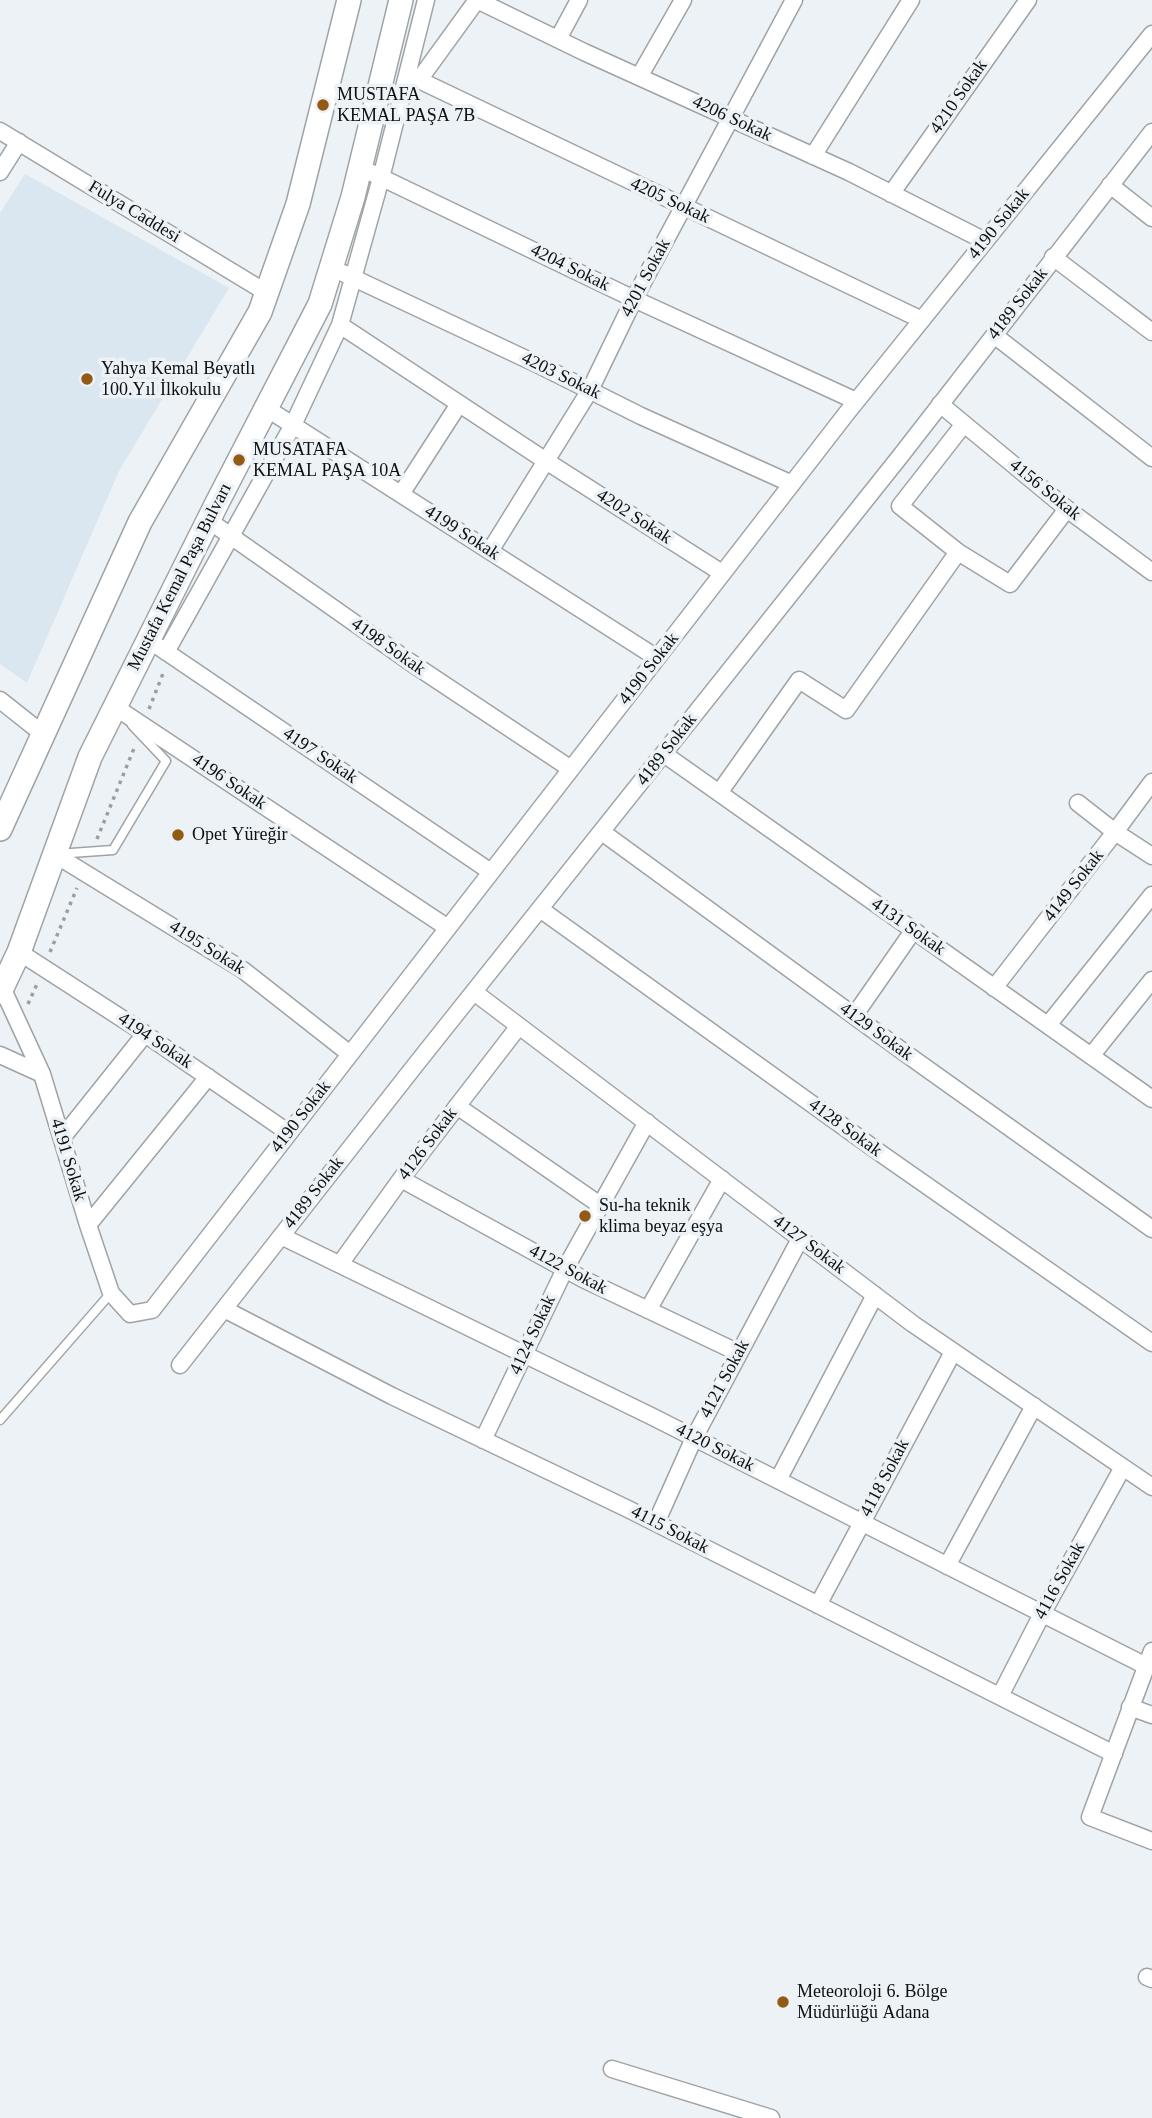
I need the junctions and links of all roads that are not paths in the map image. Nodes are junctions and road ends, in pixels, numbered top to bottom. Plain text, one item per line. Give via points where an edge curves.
1 (349, 0) edge
2 (401, 0) edge
3 (426, 0) edge
4 (477, 0) edge
5 (579, 0) edge
6 (683, 0) edge
7 (794, 0) edge
8 (911, 0) edge
9 (1028, 0) edge
10 (1152, 34) edge
11 (558, 39) junction
12 (383, 73) junction
13 (639, 77) junction
14 (413, 79) junction
15 (731, 119) junction
16 (0, 131) edge
17 (1152, 132) edge
18 (19, 142) junction
19 (813, 156) junction
20 (360, 167) junction
21 (0, 172) edge
22 (381, 178) junction
23 (1110, 185) junction
24 (891, 194) junction
25 (684, 208) junction
26 (1152, 218) edge
27 (985, 241) junction
28 (1053, 257) junction
29 (341, 272) junction
30 (267, 293) junction
31 (634, 299) junction
32 (922, 320) junction
33 (340, 325) junction
34 (1152, 332) edge
35 (994, 335) junction
36 (590, 390) junction
37 (856, 401) junction
38 (459, 404) junction
39 (940, 404) junction
40 (266, 408) junction
41 (964, 424) junction
42 (293, 425) junction
43 (1152, 458) edge
44 (546, 461) junction
45 (792, 484) junction
46 (401, 494) junction
47 (1067, 509) junction
48 (208, 520) junction
49 (232, 536) junction
50 (490, 551) junction
51 (958, 552) junction
52 (1152, 572) edge
53 (722, 573) junction
54 (158, 646) junction
55 (657, 658) junction
56 (0, 700) edge
57 (115, 707) junction
58 (43, 734) junction
59 (664, 754) junction
60 (571, 769) junction
61 (1152, 782) edge
62 (719, 793) junction
63 (1078, 803) dead end
64 (0, 829) edge
65 (602, 832) junction
66 (1115, 832) junction
67 (54, 854) junction
68 (1152, 856) edge
69 (491, 872) junction
70 (1152, 895) edge
71 (540, 909) junction
72 (448, 928) junction
73 (914, 931) junction
74 (19, 951) junction
75 (1152, 980) edge
76 (1, 987) edge
77 (994, 988) junction
78 (474, 992) junction
79 (854, 1016) junction
80 (1048, 1025) junction
81 (519, 1026) junction
82 (145, 1034) junction
83 (350, 1054) junction
84 (0, 1055) edge
85 (1091, 1056) junction
86 (43, 1074) junction
87 (208, 1077) junction
88 (1152, 1098) edge
89 (457, 1106) junction
90 (647, 1122) junction
91 (289, 1133) junction
92 (62, 1138) junction
93 (401, 1179) junction
94 (722, 1179) junction
95 (600, 1205) junction
96 (88, 1225) junction
97 (1152, 1229) edge
98 (281, 1236) junction
99 (800, 1239) junction
100 (340, 1264) junction
101 (565, 1269) junction
102 (111, 1293) junction
103 (875, 1295) junction
104 (224, 1309) junction
105 (648, 1310) junction
106 (1152, 1343) edge
107 (953, 1352) junction
108 (739, 1353) junction
109 (524, 1354) junction
110 (180, 1365) dead end
111 (1034, 1406) junction
112 (0, 1420) edge
113 (694, 1438) junction
114 (483, 1440) junction
115 (1122, 1467) junction
116 (778, 1480) junction
117 (1152, 1487) edge
118 (862, 1522) junction
119 (656, 1523) junction
120 (947, 1566) junction
121 (818, 1605) junction
122 (1042, 1614) junction
123 (1149, 1659) edge
124 (1000, 1696) junction
125 (1130, 1707) junction
126 (1152, 1715) edge
127 (1114, 1754) junction
128 (1152, 1841) edge
129 (612, 2069) dead end
130 (771, 2118) edge

1 - 30 main road via 298,204
2 - 12 main road, Mustafa Kemal Paşa Bulvarı
3 - 14 street
4 - 11 street, 4206 Sokak
4 - 14 street
5 - 11 street
6 - 13 street
7 - 15 street, 4201 Sokak
8 - 19 street
9 - 24 street, 4210 Sokak
10 - 27 street, 4190 Sokak
11 - 13 street, 4206 Sokak
12 - 14 street, 4205 Sokak
12 - 20 main road, Mustafa Kemal Paşa Bulvarı
13 - 15 street, 4206 Sokak
14 - 22 street
14 - 25 street, 4205 Sokak
15 - 19 street, 4206 Sokak
15 - 25 street, 4201 Sokak
16 - 18 street, Fulya Caddesi
17 - 23 street, 4189 Sokak
18 - 21 street
18 - 30 street, Fulya Caddesi
19 - 24 street, 4206 Sokak
20 - 22 street, 4204 Sokak
20 - 29 main road, Mustafa Kemal Paşa Bulvarı
22 - 29 street
22 - 31 street, 4204 Sokak
23 - 26 street
23 - 28 street, 4189 Sokak
24 - 27 street, 4206 Sokak
25 - 31 street, 4201 Sokak
25 - 32 street, 4205 Sokak
27 - 32 street, 4190 Sokak
28 - 34 street
28 - 35 street, 4189 Sokak
29 - 33 street
29 - 36 street, 4203 Sokak
29 - 40 main road, Mustafa Kemal Paşa Bulvarı
30 - 58 main road via 140,522
31 - 36 street, 4201 Sokak
31 - 37 street, 4204 Sokak
32 - 37 street, 4190 Sokak
33 - 38 street, 4202 Sokak
33 - 42 street
35 - 39 street, 4189 Sokak
35 - 43 street
36 - 44 street, 4201 Sokak
36 - 45 street, 4203 Sokak
37 - 45 street, 4190 Sokak
38 - 44 street, 4202 Sokak
38 - 46 street
39 - 41 street, 4156 Sokak
39 - 59 street, 4189 Sokak
40 - 42 street, 4199 Sokak
40 - 48 main road, Mustafa Kemal Paşa Bulvarı
41 - 47 street, 4156 Sokak
41 - 51 street via 900,506
42 - 46 street, 4199 Sokak
42 - 49 street
44 - 50 street, 4201 Sokak
44 - 53 street, 4202 Sokak
45 - 53 street, 4190 Sokak
46 - 50 street, 4199 Sokak
47 - 51 street via 1010,584
47 - 52 street, 4156 Sokak
48 - 49 street, 4198 Sokak
48 - 54 main road, Mustafa Kemal Paşa Bulvarı
49 - 54 street
49 - 60 street, 4198 Sokak
50 - 55 street, 4199 Sokak
51 - 62 street via 846,710 799,680
53 - 55 street, 4190 Sokak
54 - 57 main road, Mustafa Kemal Paşa Bulvarı
54 - 69 street, 4197 Sokak
55 - 60 street, 4190 Sokak
56 - 58 street
57 - 67 main road, Mustafa Kemal Paşa Bulvarı via 90,757
57 - 67 lane via 166,761 113,849
57 - 72 street, 4196 Sokak
58 - 64 main road
59 - 62 street, 4131 Sokak
59 - 65 street, 4189 Sokak
60 - 69 street, 4190 Sokak
61 - 66 street, 4149 Sokak
62 - 73 street, 4131 Sokak
63 - 66 street
65 - 71 street, 4189 Sokak
65 - 79 street, 4129 Sokak
66 - 68 street
66 - 77 street, 4149 Sokak
67 - 74 main road, Mustafa Kemal Paşa Bulvarı
67 - 83 street, 4195 Sokak via 243,970
69 - 72 street, 4190 Sokak
70 - 80 street
71 - 78 street, 4189 Sokak
71 - 106 street, 4128 Sokak
72 - 83 street, 4190 Sokak
73 - 77 street, 4131 Sokak
73 - 79 street
74 - 76 main road, Mustafa Kemal Paşa Bulvarı
74 - 82 street, 4194 Sokak
75 - 85 street
76 - 86 street, 4191 Sokak
77 - 80 street, 4131 Sokak
78 - 81 street, 4127 Sokak
78 - 98 street, 4189 Sokak
79 - 97 street, 4129 Sokak
80 - 85 street, 4131 Sokak
81 - 89 street, 4126 Sokak
81 - 90 street, 4127 Sokak
82 - 87 street, 4194 Sokak
82 - 92 street
83 - 91 street, 4190 Sokak
84 - 86 street
85 - 88 street, 4131 Sokak
86 - 92 street, 4191 Sokak
87 - 91 street, 4194 Sokak
87 - 96 street
89 - 93 street, 4126 Sokak
89 - 95 street
90 - 94 street, 4127 Sokak
90 - 95 street, 4124 Sokak
91 - 102 street, 4190 Sokak via 152,1310 130,1314
92 - 96 street, 4191 Sokak
93 - 100 street, 4126 Sokak
93 - 101 street, 4122 Sokak
94 - 99 street, 4127 Sokak
94 - 105 street
95 - 101 street, 4124 Sokak
96 - 102 street, 4191 Sokak
98 - 100 street, 4120 Sokak
98 - 104 street, 4189 Sokak
99 - 103 street, 4127 Sokak
99 - 108 street, 4121 Sokak
100 - 109 street, 4120 Sokak
101 - 105 street, 4122 Sokak
101 - 109 street, 4124 Sokak
102 - 112 lane
103 - 107 street, 4127 Sokak
103 - 116 street
104 - 110 street, 4189 Sokak
104 - 114 street, 4115 Sokak
105 - 108 street, 4122 Sokak
107 - 111 street, 4127 Sokak
107 - 118 street, 4118 Sokak
108 - 113 street, 4121 Sokak
109 - 113 street, 4120 Sokak
109 - 114 street, 4124 Sokak
111 - 115 street, 4127 Sokak
111 - 120 street
113 - 116 street, 4120 Sokak
113 - 119 street, 4121 Sokak
114 - 119 street, 4115 Sokak
115 - 117 street, 4127 Sokak
115 - 122 street, 4116 Sokak
116 - 118 street, 4120 Sokak
118 - 120 street, 4120 Sokak
118 - 121 street, 4118 Sokak
119 - 121 street, 4115 Sokak
120 - 122 street, 4120 Sokak
121 - 124 street, 4115 Sokak
122 - 123 street, 4120 Sokak
122 - 124 street, 4116 Sokak
123 - 125 street
124 - 127 street, 4115 Sokak
125 - 126 street
125 - 127 street
127 - 128 street via 1090,1817
129 - 130 street

